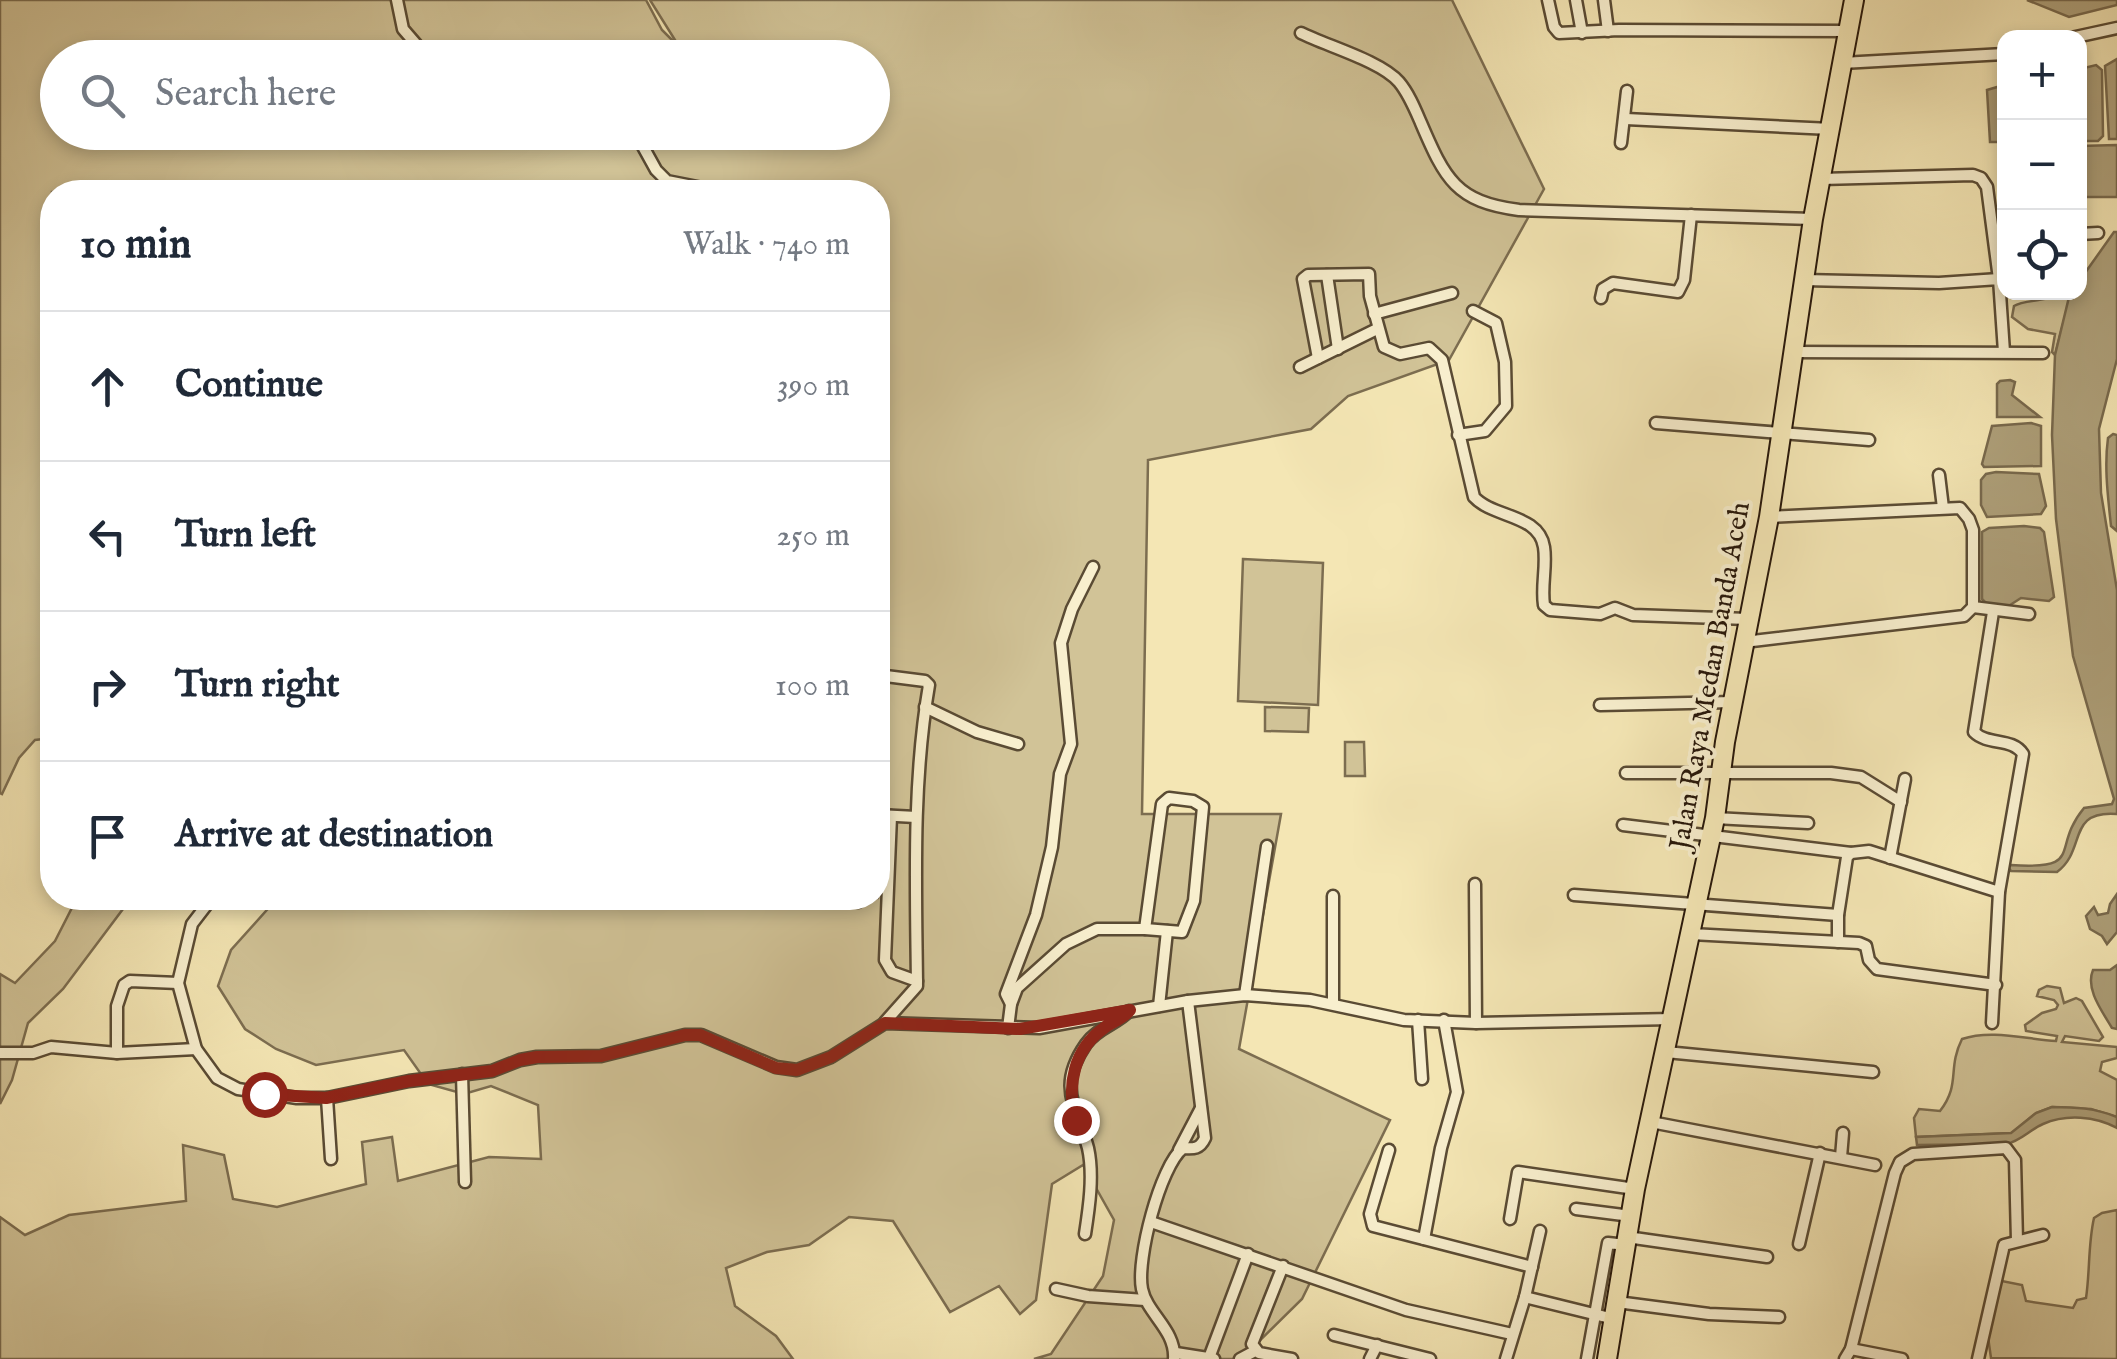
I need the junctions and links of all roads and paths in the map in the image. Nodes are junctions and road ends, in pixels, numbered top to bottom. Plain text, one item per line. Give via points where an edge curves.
1 (397, 0) edge
2 (1548, 0) edge
3 (1576, 0) edge
4 (1604, 0) edge
5 (1854, 0) edge
6 (2117, 28) edge
7 (1608, 31) junction
8 (1848, 32) junction
9 (1301, 33) dead end
10 (1582, 33) junction
11 (2087, 35) edge
12 (412, 40) edge
13 (1997, 54) edge
14 (1842, 63) junction
15 (1627, 91) dead end
16 (1626, 119) junction
17 (1830, 128) junction
18 (1621, 143) dead end
19 (645, 150) edge
20 (1821, 179) junction
21 (667, 180) edge
22 (1691, 215) junction
23 (1813, 219) junction
24 (1997, 232) edge
25 (2087, 234) edge
26 (2098, 234) dead end
27 (1326, 275) junction
28 (1997, 279) edge
29 (1804, 280) junction
30 (1452, 293) dead end
31 (1600, 298) dead end
32 (2003, 300) edge
33 (1474, 310) dead end
34 (1374, 314) junction
35 (1377, 329) junction
36 (1338, 348) junction
37 (1792, 352) junction
38 (2004, 352) junction
39 (2043, 353) dead end
40 (1318, 358) junction
41 (1300, 366) dead end
42 (1656, 423) dead end
43 (1782, 432) junction
44 (1458, 436) junction
45 (1869, 440) dead end
46 (1939, 475) dead end
47 (1943, 508) junction
48 (1769, 517) junction
49 (1093, 567) dead end
50 (1973, 608) junction
51 (1993, 612) junction
52 (2029, 614) dead end
53 (1748, 618) junction
54 (1744, 642) junction
55 (890, 677) edge
56 (1733, 702) junction
57 (1600, 705) dead end
58 (925, 708) junction
59 (1018, 744) dead end
60 (1723, 772) junction
61 (1626, 773) dead end
62 (1905, 778) dead end
63 (1901, 802) junction
64 (892, 816) joint
65 (916, 817) junction
66 (1623, 824) dead end
67 (1808, 824) dead end
68 (1713, 827) junction
69 (1267, 846) dead end
70 (1851, 852) junction
71 (1890, 858) junction
72 (890, 864) edge
73 (1475, 884) dead end
74 (2000, 892) junction
75 (1574, 895) dead end
76 (1333, 896) dead end
77 (1697, 903) junction
78 (203, 910) edge
79 (888, 910) edge
80 (1838, 915) junction
81 (1145, 929) junction
82 (1167, 931) junction
83 (1691, 934) junction
84 (1838, 942) junction
85 (916, 980) junction
86 (178, 983) junction
87 (1996, 984) junction
88 (1246, 996) junction
89 (1188, 1001) junction
90 (1010, 1004) junction
91 (1333, 1004) junction
92 (1159, 1006) junction
93 (1130, 1010) junction
94 (1673, 1019) junction
95 (1418, 1020) junction
96 (1444, 1020) junction
97 (885, 1023) junction
98 (1476, 1023) junction
99 (1992, 1024) dead end
100 (1008, 1028) junction
101 (196, 1049) junction
102 (0, 1052) edge
103 (1666, 1052) junction
104 (117, 1053) junction
105 (1873, 1072) dead end
106 (462, 1074) junction
107 (1422, 1079) dead end
108 (326, 1098) junction
109 (1202, 1106) junction
110 (1650, 1122) junction
111 (1843, 1133) dead end
112 (1389, 1150) dead end
113 (1178, 1151) junction
114 (1820, 1154) junction
115 (1842, 1158) junction
116 (331, 1159) dead end
117 (1875, 1165) dead end
118 (465, 1182) dead end
119 (1635, 1188) junction
120 (1576, 1208) dead end
121 (1630, 1216) junction
122 (1510, 1218) dead end
123 (1151, 1222) junction
124 (1540, 1231) dead end
125 (1085, 1234) dead end
126 (2043, 1235) dead end
127 (1424, 1240) junction
128 (1627, 1241) junction
129 (2017, 1241) junction
130 (1799, 1244) dead end
131 (1248, 1254) junction
132 (1767, 1257) dead end
133 (1283, 1266) junction
134 (1532, 1267) junction
135 (1056, 1289) dead end
136 (1525, 1297) junction
137 (1145, 1300) junction
138 (1609, 1312) junction
139 (1780, 1317) dead end
140 (1512, 1334) junction
141 (1334, 1336) dead end
142 (1378, 1345) junction
143 (1256, 1351) junction
144 (1848, 1354) edge
145 (1175, 1356) edge
146 (1425, 1358) edge
147 (1212, 1359) edge
148 (1240, 1359) edge
149 (1292, 1359) edge
150 (1370, 1359) edge
151 (1506, 1359) edge
152 (1587, 1359) edge
153 (1607, 1359) edge
154 (1902, 1359) edge
155 (1978, 1359) edge

1 - 12 street
2 - 10 street via 1560,33
3 - 10 street
4 - 7 street
5 - 8 highway, Jalan Raya Medan Banda Aceh
6 - 11 street
7 - 8 street
7 - 10 street
8 - 14 highway, Jalan Raya Medan Banda Aceh
9 - 22 street via 1392,75 1450,178 1474,200 1519,210
13 - 14 street
14 - 17 highway, Jalan Raya Medan Banda Aceh
15 - 16 street
16 - 17 street
16 - 18 street
17 - 20 highway, Jalan Raya Medan Banda Aceh
19 - 21 street
20 - 23 highway, Jalan Raya Medan Banda Aceh
20 - 24 street via 1973,175 1987,187
22 - 23 street
22 - 31 street via 1678,292 1613,283
23 - 29 highway, Jalan Raya Medan Banda Aceh
25 - 26 street
27 - 34 street via 1369,274
27 - 36 street
27 - 40 street via 1308,276 1302,288
28 - 29 street
29 - 37 highway, Jalan Raya Medan Banda Aceh
30 - 34 street
32 - 38 street
33 - 44 street via 1496,323 1506,406 1484,431
34 - 35 street
35 - 36 street
35 - 44 street via 1389,352 1437,352
36 - 40 street
37 - 38 street
37 - 43 highway, Jalan Raya Medan Banda Aceh
38 - 39 street
40 - 41 street
42 - 43 street
43 - 45 street
43 - 48 highway, Jalan Raya Medan Banda Aceh
44 - 53 street via 1474,497 1541,535 1542,594 1550,610
46 - 47 street
47 - 48 street
47 - 50 street via 1960,508 1973,530
48 - 53 highway, Jalan Raya Medan Banda Aceh
49 - 90 street via 1061,643 1072,744 1060,774 1042,892 1006,994
50 - 51 street
50 - 54 street via 1964,616
51 - 52 street
51 - 74 street via 1974,732 2023,754
53 - 54 highway, Jalan Raya Medan Banda Aceh
54 - 56 highway, Jalan Raya Medan Banda Aceh
55 - 58 street via 928,683
56 - 57 street
56 - 60 highway, Jalan Raya Medan Banda Aceh
58 - 59 street
58 - 65 street
60 - 61 street
60 - 63 street via 1847,775
60 - 68 highway, Jalan Raya Medan Banda Aceh
62 - 63 street
63 - 71 street
64 - 65 street
64 - 72 street
65 - 85 street
66 - 68 street
67 - 68 street
68 - 70 street
68 - 77 highway, Jalan Raya Medan Banda Aceh
69 - 88 street
70 - 71 street
70 - 80 street
71 - 74 street
73 - 98 street
74 - 87 street
75 - 77 street
76 - 91 street
77 - 80 street
77 - 83 highway, Jalan Raya Medan Banda Aceh
78 - 86 street via 192,924
79 - 85 street via 886,960 892,972
80 - 84 street
81 - 82 street
81 - 82 street via 1162,804 1168,798 1194,801 1202,808 1194,901 1182,932
81 - 90 street via 1083,935 1038,967
82 - 92 street
83 - 84 street
83 - 94 highway, Jalan Raya Medan Banda Aceh
84 - 87 street via 1866,946 1877,969
85 - 97 street
86 - 101 street
86 - 104 street via 124,985
87 - 99 street
88 - 89 street
88 - 91 street
89 - 92 street
89 - 109 street
90 - 100 street
91 - 95 street
92 - 93 street
93 - 100 street
93 - 125 street via 1088,1040 1070,1086 1088,1148
94 - 98 street
94 - 103 highway, Jalan Raya Medan Banda Aceh
95 - 96 street
95 - 107 street
96 - 98 street
96 - 127 street via 1457,1092
97 - 100 street
97 - 106 street via 797,1070 685,1035 601,1056 537,1057
101 - 104 street
101 - 108 street via 217,1078 238,1090
102 - 104 street
103 - 105 street
103 - 110 highway, Jalan Raya Medan Banda Aceh
106 - 108 street
106 - 118 street
108 - 116 street
109 - 113 street
109 - 113 street via 1202,1145
110 - 114 street
110 - 119 highway, Jalan Raya Medan Banda Aceh
111 - 115 street
112 - 127 street via 1371,1222
113 - 123 street
114 - 115 street
114 - 130 street
115 - 117 street
119 - 121 highway, Jalan Raya Medan Banda Aceh
119 - 122 street via 1518,1172
120 - 121 street
121 - 128 highway, Jalan Raya Medan Banda Aceh
123 - 131 street
123 - 137 street via 1140,1266
124 - 134 street
126 - 129 street
127 - 134 street
128 - 132 street
128 - 138 highway, Jalan Raya Medan Banda Aceh
129 - 144 street via 2015,1160 2006,1148 1904,1158
129 - 155 street via 2003,1248
131 - 133 street
131 - 147 street
133 - 140 street via 1406,1310
133 - 143 street via 1252,1344
134 - 136 street
135 - 137 street
136 - 138 street
136 - 140 street
137 - 145 street
138 - 139 street
138 - 152 street
138 - 153 highway, Jalan Raya Medan Banda Aceh
140 - 151 street
141 - 142 street
142 - 146 street
142 - 150 street
143 - 148 street
143 - 149 street
144 - 154 street
145 - 147 street

